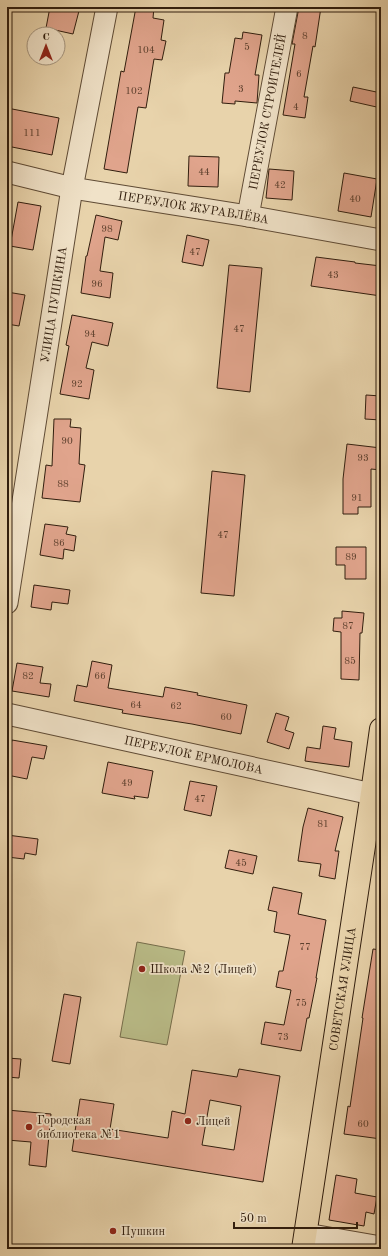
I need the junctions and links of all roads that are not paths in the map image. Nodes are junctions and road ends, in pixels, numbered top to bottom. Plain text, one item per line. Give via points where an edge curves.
1 (107, 7) edge
2 (287, 7) edge
3 (7, 172) edge
4 (72, 188) junction
5 (248, 216) junction
6 (381, 240) edge
7 (7, 603) edge
8 (7, 714) edge
9 (381, 729) edge
10 (377, 794) edge
11 (305, 1241) edge
12 (381, 1247) edge

1 - 4 street, УЛИЦА ПУШКИНА
2 - 5 street, ПЕРЕУЛОК СТРОИТЕЛЕЙ
3 - 4 street, ПЕРЕУЛОК ЖУРАВЛЁВА
4 - 5 street, ПЕРЕУЛОК ЖУРАВЛЁВА
4 - 7 street, УЛИЦА ПУШКИНА
5 - 6 street, ПЕРЕУЛОК ЖУРАВЛЁВА
8 - 10 street, ПЕРЕУЛОК ЕРМОЛОВА
9 - 10 main road, СОВЕТСКАЯ УЛИЦА
10 - 11 main road, СОВЕТСКАЯ УЛИЦА
11 - 12 street

